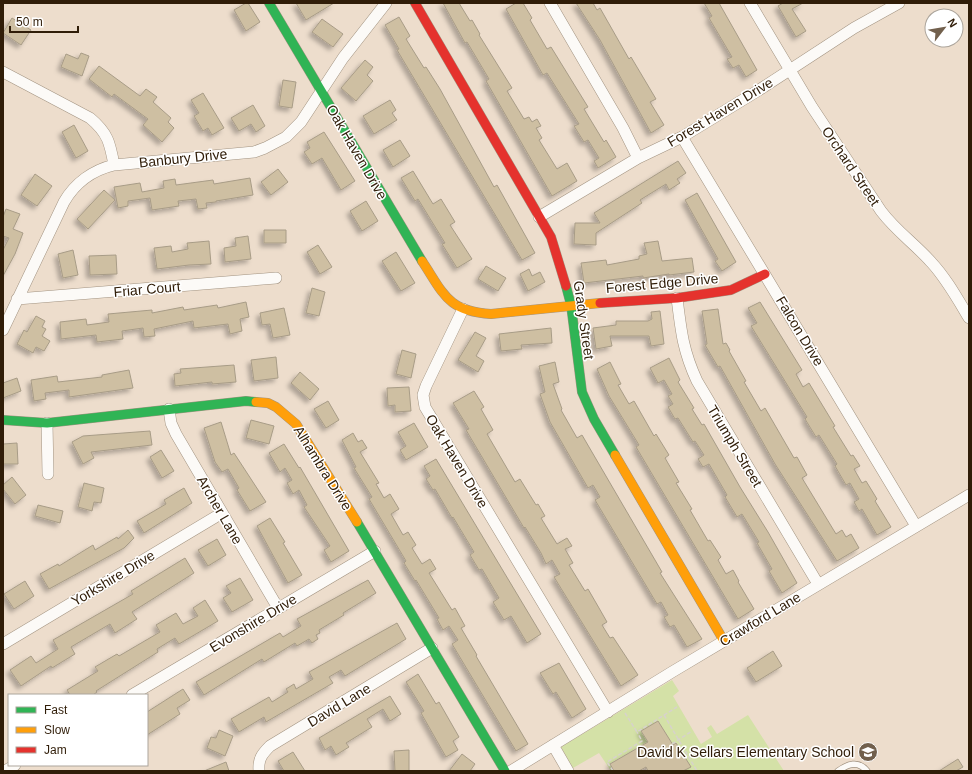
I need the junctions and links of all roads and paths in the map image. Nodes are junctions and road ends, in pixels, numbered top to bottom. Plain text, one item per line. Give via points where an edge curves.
1 (269, 3) edge
2 (386, 3) edge
3 (414, 3) edge
4 (550, 3) edge
5 (750, 3) edge
6 (899, 3) edge
7 (789, 69) junction
8 (3, 72) edge
9 (321, 90) junction
10 (682, 137) junction
11 (638, 158) junction
12 (114, 165) junction
13 (540, 216) junction
14 (766, 274) junction
15 (276, 278) dead end
16 (677, 298) junction
17 (17, 299) junction
18 (571, 305) junction
19 (463, 309) junction
20 (969, 318) edge
21 (3, 330) edge
22 (169, 409) junction
23 (3, 420) edge
24 (47, 423) junction
25 (48, 474) dead end
26 (969, 495) edge
27 (222, 512) junction
28 (916, 526) junction
29 (375, 552) junction
30 (818, 584) junction
31 (278, 608) junction
32 (724, 641) junction
33 (3, 644) edge
34 (432, 648) junction
35 (134, 694) edge
36 (677, 707) dead end
37 (608, 712) junction
38 (625, 713) dead end
39 (664, 715) junction
40 (692, 731) dead end
41 (637, 732) junction
42 (679, 740) junction
43 (672, 744) dead end
44 (553, 745) junction
45 (259, 771) edge
46 (505, 771) edge
47 (511, 771) edge
48 (568, 771) edge
49 (613, 771) edge
50 (697, 771) edge
51 (838, 771) edge
52 (867, 771) edge

1 - 9 street, Oak Haven Drive
2 - 9 street, Banbury Drive
3 - 13 street, Grady Street
4 - 11 street
5 - 7 street, Orchard Street
6 - 7 street, Forest Haven Drive
7 - 10 street, Forest Haven Drive
7 - 20 street, Orchard Street via 881,211 892,225 932,262
8 - 12 street via 90,118 101,127 108,137
9 - 12 street, Banbury Drive via 286,137 254,152
9 - 19 street, Oak Haven Drive via 437,286 456,306
10 - 11 street, Forest Haven Drive
10 - 14 street, Falcon Drive
11 - 13 street, Forest Haven Drive
12 - 17 street, Banbury Drive via 81,181 69,194
13 - 18 street, Grady Street via 560,261
14 - 16 street, Forest Edge Drive via 732,290
14 - 28 street, Falcon Drive
15 - 17 street, Friar Court
16 - 18 street, Forest Edge Drive
16 - 30 street, Triumph Street via 685,351 697,381
17 - 21 street, Banbury Drive
18 - 19 street, Forest Edge Drive via 491,314
18 - 32 street, Grady Street via 582,392 594,420
19 - 37 street, Oak Haven Drive via 426,386 423,395 425,407
22 - 24 street, Alhambra Drive
22 - 27 street, Archer Lane via 176,434
22 - 29 street, Alhambra Drive via 246,402 267,403 279,408 302,431
23 - 24 street, Alhambra Drive
24 - 25 street
26 - 28 street, Crawford Lane
27 - 31 street, Archer Lane
27 - 33 street, Yorkshire Drive
28 - 30 street, Crawford Lane
29 - 31 street, Evonshire Drive
29 - 34 street, Alhambra Drive
30 - 32 street, Crawford Lane
31 - 35 street, Evonshire Drive
32 - 37 street, Crawford Lane
34 - 45 street, David Lane via 270,746 259,761
34 - 46 street, Alhambra Drive
36 - 39 path
37 - 44 street, Crawford Lane
38 - 41 path
39 - 41 path
39 - 42 path
40 - 42 path
41 - 49 path via 642,741 607,762
42 - 43 path
42 - 50 path
44 - 47 street
44 - 48 street
51 - 52 lane via 852,764 859,764

